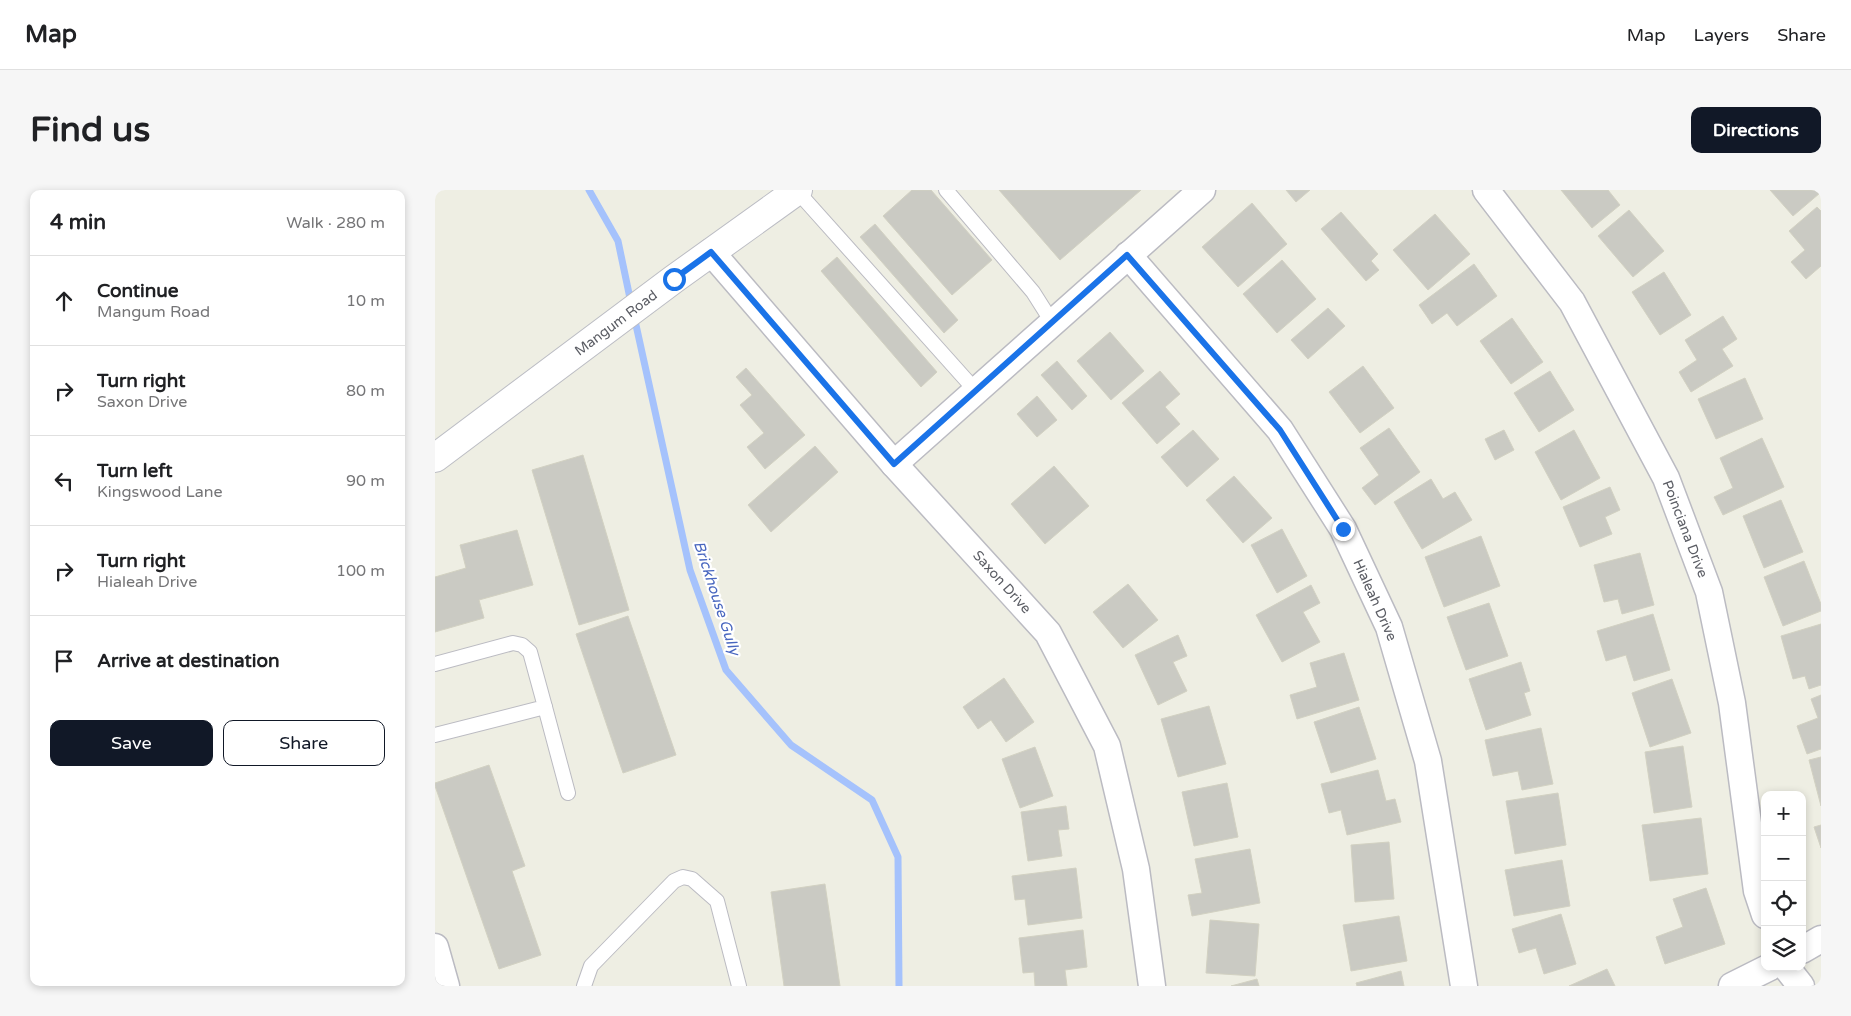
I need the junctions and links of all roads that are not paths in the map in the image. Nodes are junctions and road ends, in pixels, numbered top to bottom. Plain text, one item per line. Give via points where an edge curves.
1 (798, 190) edge
2 (946, 190) edge
3 (1202, 190) edge
4 (1487, 190) edge
5 (711, 252) junction
6 (1127, 255) junction
7 (1052, 322) junction
8 (976, 391) junction
9 (437, 452) edge
10 (894, 464) junction
11 (435, 664) edge
12 (545, 707) junction
13 (435, 735) edge
14 (568, 793) dead end
15 (1761, 903) edge
16 (1821, 939) edge
17 (435, 947) edge
18 (1806, 948) edge
19 (1762, 971) edge
20 (1789, 971) edge
21 (446, 986) edge
22 (584, 986) edge
23 (739, 986) edge
24 (1152, 986) edge
25 (1464, 986) edge
26 (1732, 986) edge
27 (1801, 986) edge

1 - 5 street, Mangum Road
1 - 8 lane
2 - 7 lane via 1033,292
3 - 6 street
4 - 15 street, Poinciana Drive via 1572,302 1666,478 1709,592 1731,703
5 - 9 street, Mangum Road
5 - 10 street, Saxon Drive
6 - 7 street
6 - 25 street, Hialeah Drive via 1280,430 1343,529 1389,627 1429,761
7 - 8 street
8 - 10 street
10 - 24 street, Saxon Drive via 1048,633 1107,746 1136,869
11 - 12 lane via 513,643 521,645 530,652
12 - 13 lane
12 - 14 lane
16 - 18 street
17 - 21 street
19 - 26 street
20 - 27 street
22 - 23 lane via 591,966 674,881 683,877 692,879 717,901

